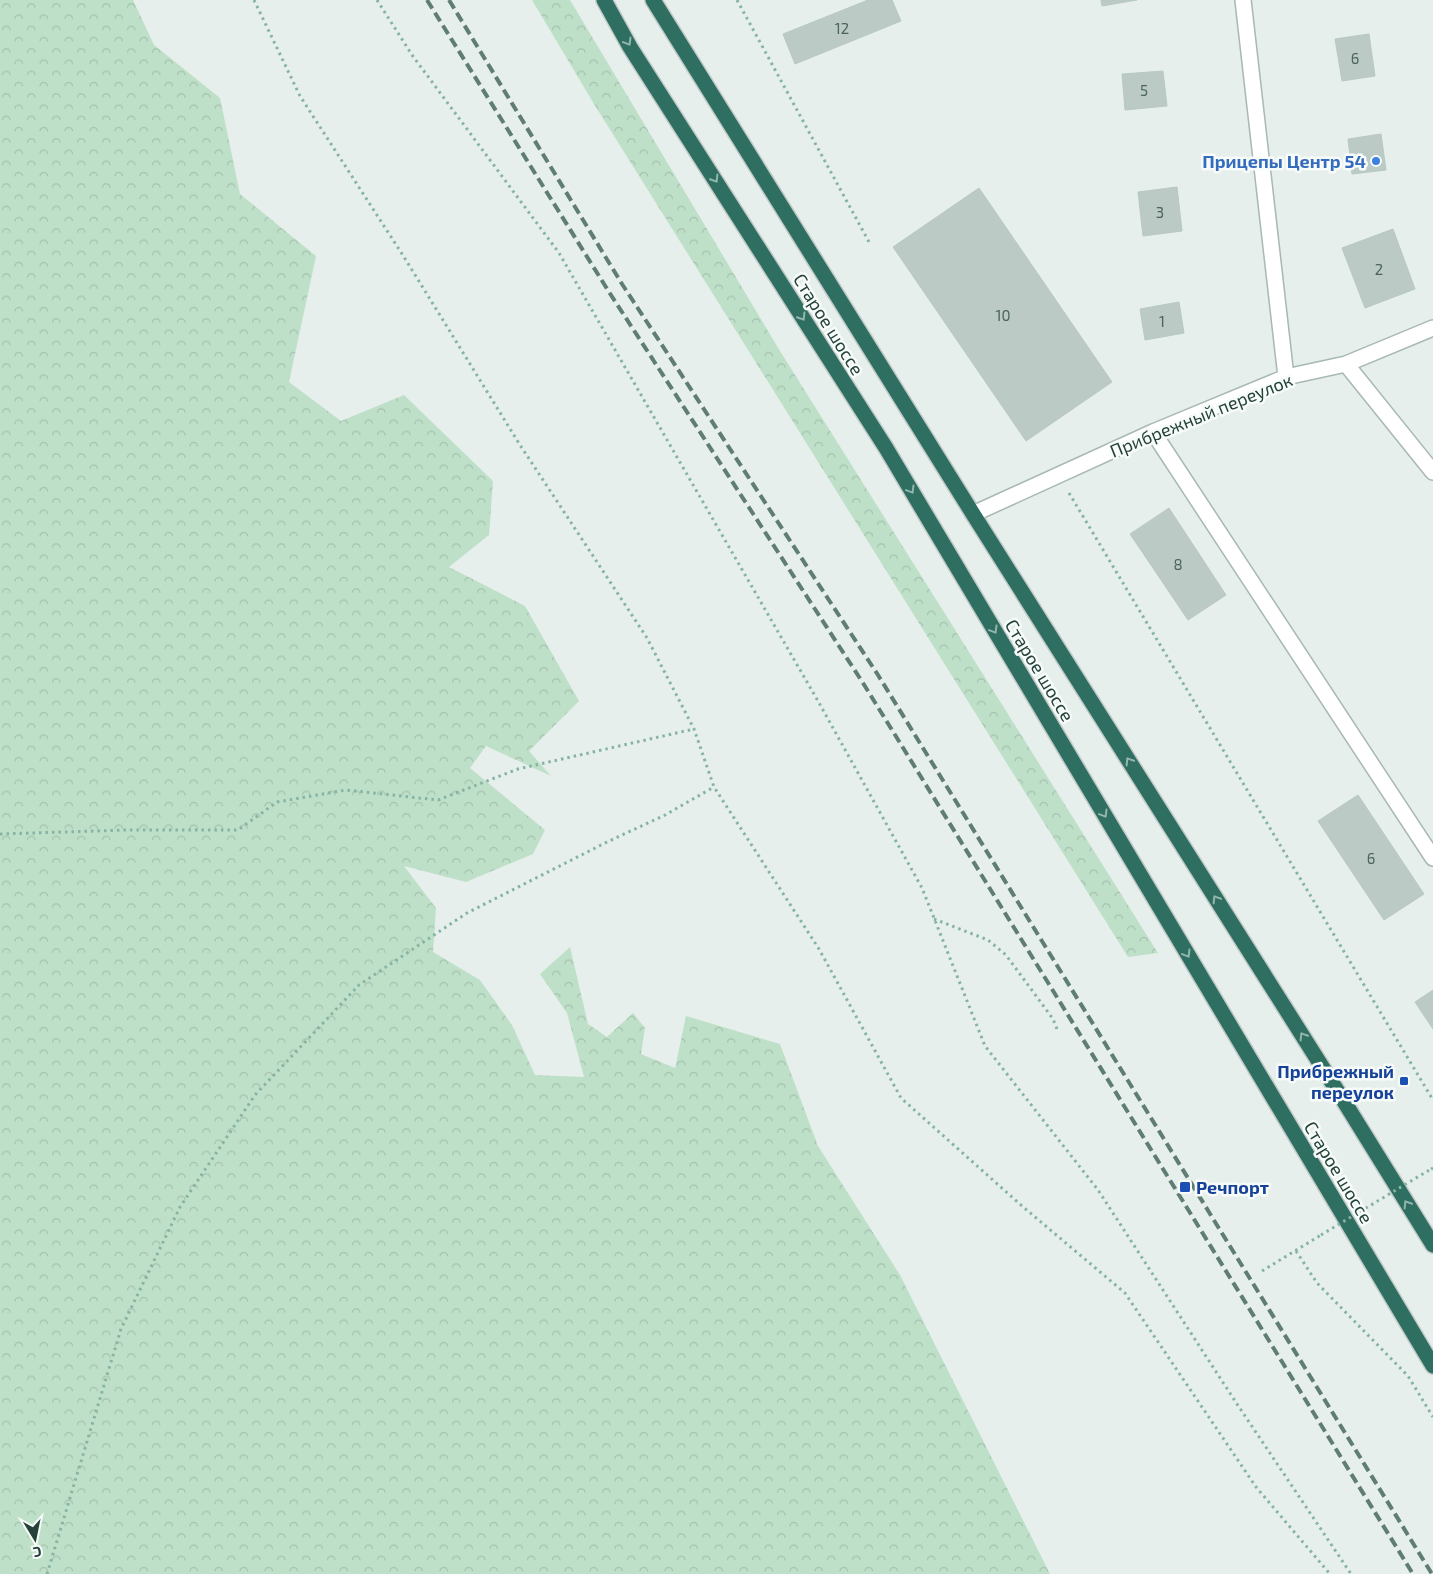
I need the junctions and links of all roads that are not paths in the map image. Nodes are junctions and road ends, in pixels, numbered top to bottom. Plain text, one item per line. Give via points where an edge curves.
1 (604, 0) edge
2 (653, 0) edge
3 (1243, 0) edge
4 (1433, 328) edge
5 (1346, 364) junction
6 (1286, 377) junction
7 (1153, 432) junction
8 (1433, 472) edge
9 (973, 514) junction
10 (1433, 858) edge
11 (1433, 1245) edge
12 (1433, 1366) edge

1 -> 12 highway, Старое шоссе via 886,448
2 - 9 highway, Старое шоссе
3 - 6 street
4 - 5 street, Прибрежный переулок
5 - 6 street, Прибрежный переулок
5 - 8 street
6 - 7 street, Прибрежный переулок
7 - 9 street, Прибрежный переулок
7 - 10 street
11 -> 9 highway, Старое шоссе

